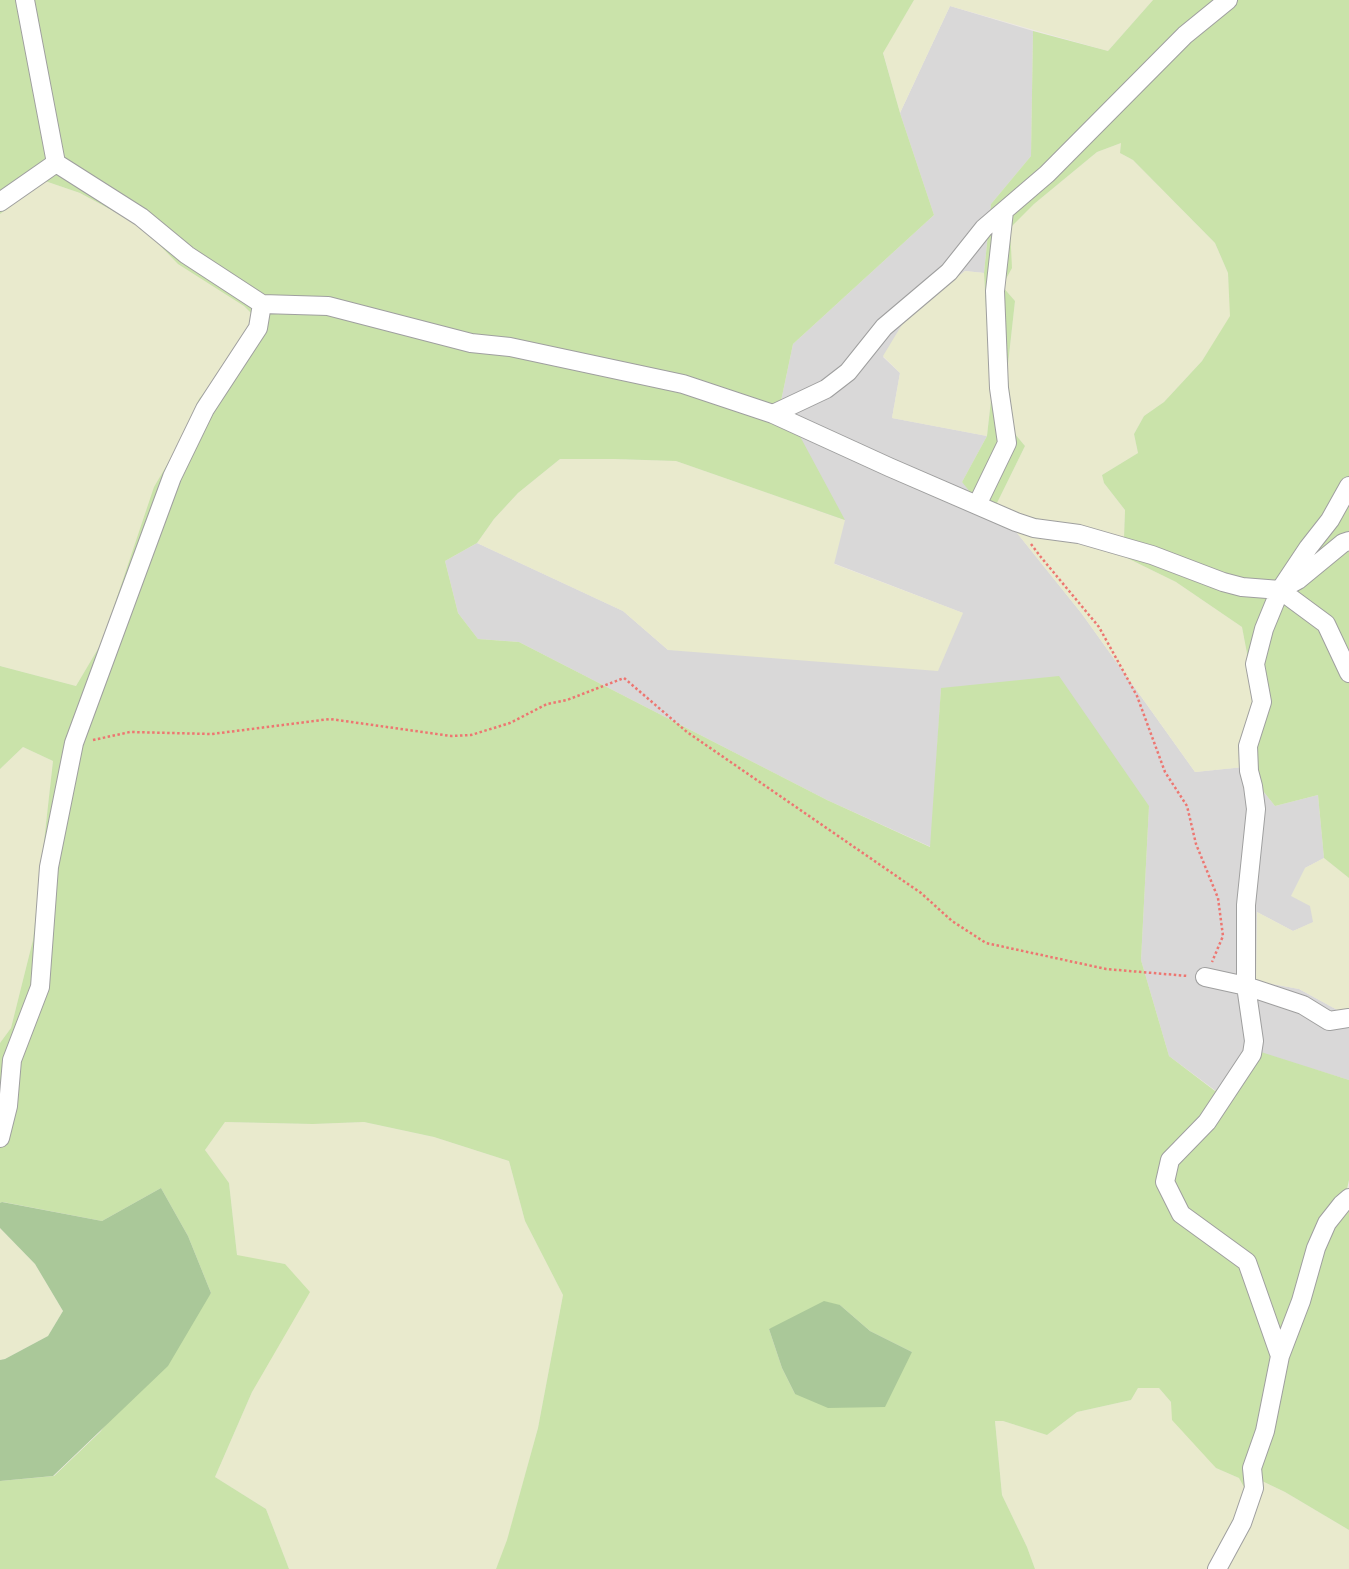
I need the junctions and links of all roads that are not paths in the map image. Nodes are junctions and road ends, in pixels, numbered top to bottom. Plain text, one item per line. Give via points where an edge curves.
1 (25, 0) edge
2 (1228, 0) edge
3 (56, 163) junction
4 (0, 202) edge
5 (1004, 211) junction
6 (262, 304) junction
7 (773, 414) junction
8 (1349, 486) edge
9 (977, 505) junction
10 (1349, 541) edge
11 (1280, 590) junction
12 (1349, 673) edge
13 (1205, 977) road end
14 (1246, 986) junction
15 (1349, 1018) edge
16 (0, 1138) edge
17 (1349, 1198) edge
18 (1280, 1356) junction
19 (1217, 1569) edge

1 - 3 street
2 - 5 street via 1186,35 1047,174
3 - 4 street
3 - 6 street via 141,217 187,255
5 - 7 street via 984,228 949,272 884,327 848,372 826,389
5 - 9 street via 995,291 999,388 1007,443
6 - 7 street via 328,306 471,343 510,347 683,384
6 - 16 street via 258,328 205,409 172,477 74,743 49,867 40,987 12,1060 8,1106
7 - 9 street
8 - 11 street via 1330,520
9 - 11 street via 1034,528 1079,534 1124,546 1223,582
10 - 11 street
11 - 12 street via 1326,624
11 - 14 street via 1264,629 1255,664 1262,702 1248,746 1256,809 1246,905
13 - 14 street
14 - 15 street via 1303,1005 1329,1020
14 - 18 street via 1254,1041 1252,1054 1207,1122 1170,1160 1165,1182 1181,1214 1247,1262
17 - 18 street via 1327,1223 1316,1248 1301,1301
18 - 19 street via 1265,1431 1252,1468 1254,1488 1242,1524

